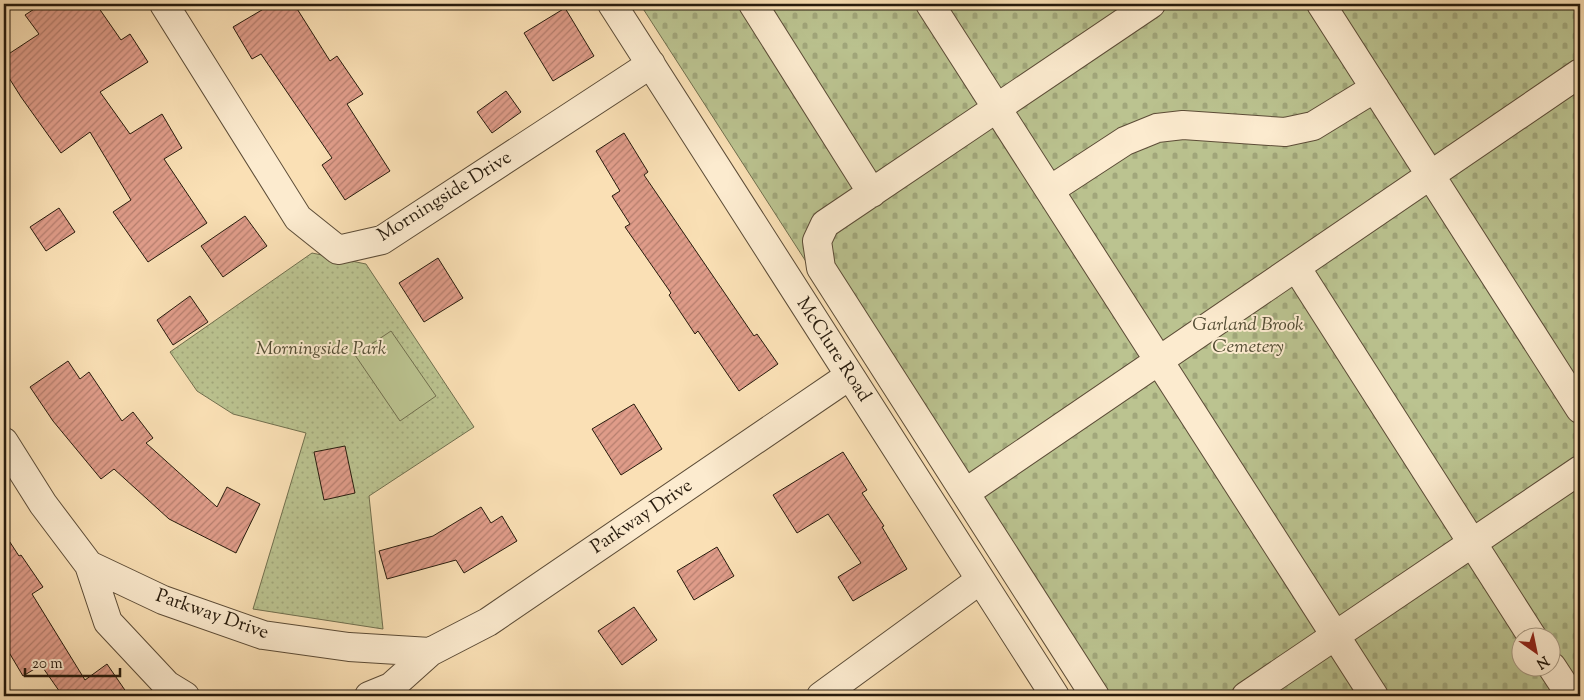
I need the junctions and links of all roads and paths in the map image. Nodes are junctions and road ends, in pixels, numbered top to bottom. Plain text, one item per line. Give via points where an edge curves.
1 (164, 4) edge
2 (612, 4) edge
3 (753, 4) edge
4 (930, 4) edge
5 (1151, 4) edge
6 (1321, 4) edge
7 (650, 64) junction
8 (1580, 73) edge
9 (1375, 88) junction
10 (997, 108) junction
11 (1430, 175) junction
12 (1050, 190) junction
13 (872, 193) junction
14 (1296, 268) junction
15 (1158, 360) junction
16 (849, 376) junction
17 (1580, 409) edge
18 (4, 442) edge
19 (1580, 470) edge
20 (965, 493) junction
21 (1473, 544) junction
22 (89, 565) junction
23 (980, 580) junction
24 (1527, 628) edge
25 (1336, 636) junction
26 (430, 652) junction
27 (1559, 678) edge
28 (833, 693) edge
29 (185, 696) edge
30 (369, 696) edge
31 (1055, 696) edge
32 (1095, 696) edge
33 (1246, 696) edge
34 (1374, 696) edge
35 (1570, 696) edge

1 - 7 street, Morningside Drive via 298,218 338,250 382,240
2 - 7 street, McClure Road
3 - 13 street
4 - 10 street
5 - 10 street
6 - 9 street
7 - 16 street, McClure Road
8 - 11 street
9 - 11 street
9 - 12 street via 1313,126 1285,132 1183,125 1157,128 1125,141
10 - 12 street
10 - 13 street
11 - 14 street
11 - 17 street
12 - 15 street
13 - 20 street via 825,224 817,241 821,268
14 - 15 street
14 - 21 street
15 - 20 street
15 - 25 street
16 - 23 street, McClure Road
16 - 26 street, Parkway Drive via 488,622
18 - 22 street, Parkway Drive via 43,504
19 - 21 street
20 - 32 street
21 - 24 street
21 - 25 street
22 - 26 street, Parkway Drive via 163,600 263,636 349,648
22 - 29 street, Parkway Drive via 108,622 167,685
23 - 28 street
23 - 31 street, McClure Road
25 - 33 street
25 - 34 street
26 - 30 street, Parkway Drive via 390,687
27 - 35 street

